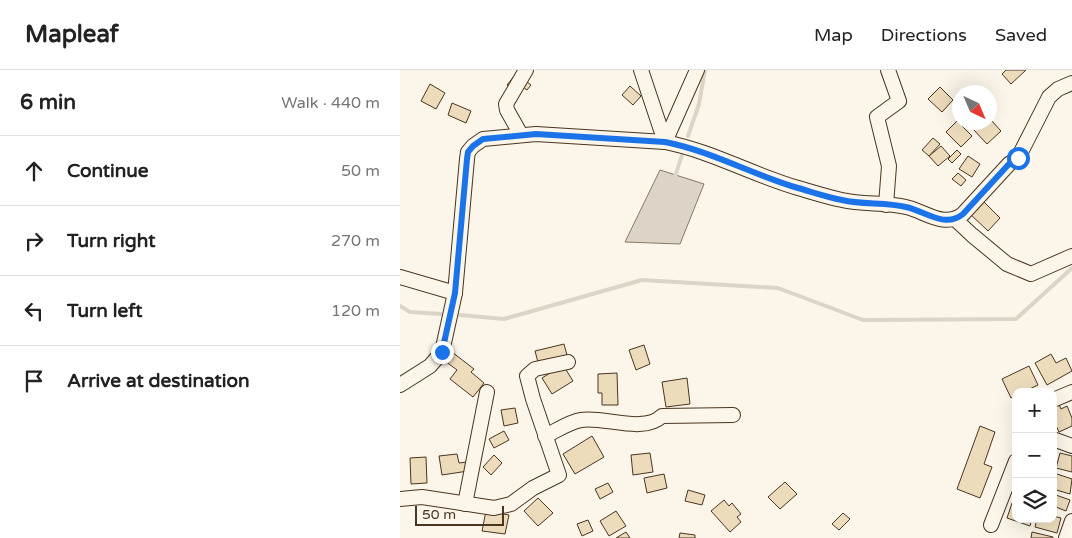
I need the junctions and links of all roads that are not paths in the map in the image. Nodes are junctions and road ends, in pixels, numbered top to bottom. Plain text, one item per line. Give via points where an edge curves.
1 (526, 70) edge
2 (642, 70) edge
3 (697, 70) edge
4 (888, 70) edge
5 (1072, 82) edge
6 (521, 135) junction
7 (665, 142) junction
8 (886, 205) junction
9 (956, 220) junction
10 (1072, 256) edge
11 (400, 277) edge
12 (455, 293) junction
13 (568, 362) dead end
14 (400, 385) edge
15 (487, 392) dead end
16 (1072, 392) edge
17 (1057, 398) edge
18 (733, 415) dead end
19 (545, 436) junction
20 (1057, 440) edge
21 (1072, 446) edge
22 (1012, 471) edge
23 (400, 498) edge
24 (465, 504) junction
25 (1072, 521) edge
26 (991, 525) dead end
27 (1066, 538) edge

1 - 6 street via 506,104
2 - 7 street
3 - 7 street
4 - 8 street via 899,101 877,117 889,166
5 - 9 street via 1049,97 1018,158
6 - 7 street
6 - 12 street via 483,139 468,152
7 - 8 street via 686,146 752,172 843,201
8 - 9 street via 906,207 948,221
9 - 10 street via 1007,264 1031,274
11 - 12 street
12 - 14 street via 442,352 430,366
13 - 19 street via 535,369 527,376
15 - 24 street
16 - 17 street
18 - 19 street via 662,416 657,421 628,425 596,419 580,420
19 - 24 street via 559,476 533,488 511,504 494,508
20 - 21 street
22 - 26 street
23 - 24 street via 422,497
25 - 27 street

